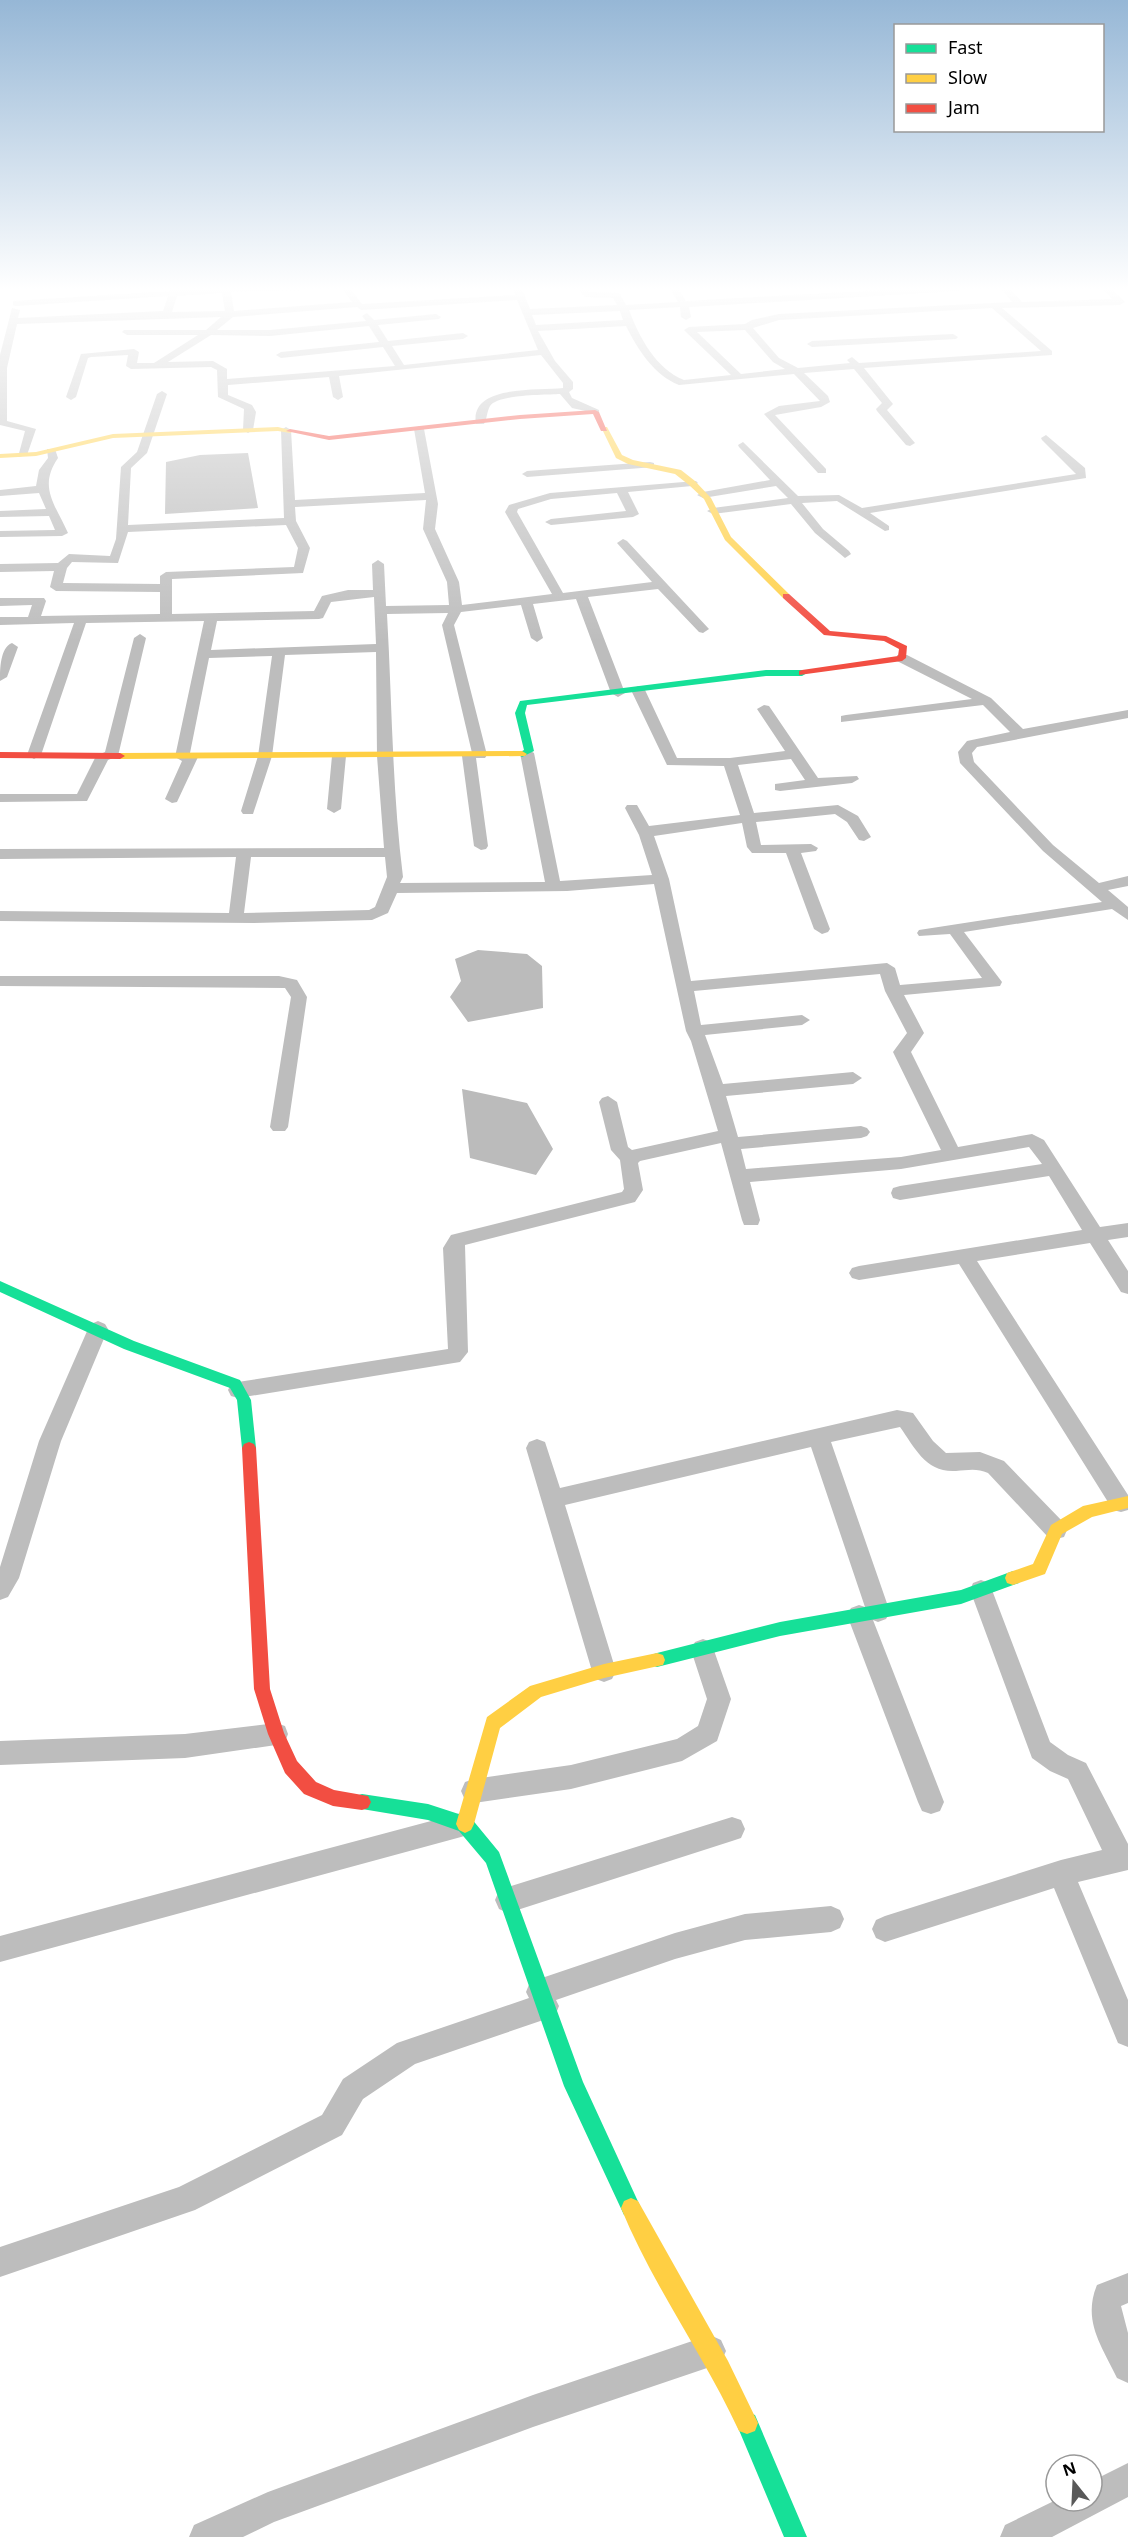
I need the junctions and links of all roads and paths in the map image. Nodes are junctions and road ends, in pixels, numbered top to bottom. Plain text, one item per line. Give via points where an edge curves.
1 (1, 405) edge
2 (158, 405) edge
3 (244, 405) edge
4 (486, 405) edge
5 (578, 405) edge
6 (803, 405) edge
7 (886, 405) edge
8 (595, 412) junction
9 (480, 422) junction
10 (419, 429) junction
11 (248, 430) junction
12 (286, 430) junction
13 (147, 434) junction
14 (1046, 438) dead end
15 (909, 443) dead end
16 (743, 445) dead end
17 (51, 451) junction
18 (22, 455) junction
19 (0, 457) edge
20 (650, 465) junction
21 (822, 471) dead end
22 (527, 474) dead end
23 (778, 482) junction
24 (692, 483) junction
25 (42, 489) junction
26 (621, 490) junction
27 (0, 493) edge
28 (703, 495) junction
29 (430, 496) junction
30 (794, 500) junction
31 (289, 504) junction
32 (713, 511) junction
33 (863, 511) junction
34 (52, 512) junction
35 (0, 514) edge
36 (290, 521) junction
37 (551, 522) dead end
38 (885, 528) dead end
39 (122, 529) junction
40 (0, 534) edge
41 (623, 543) dead end
42 (845, 554) dead end
43 (378, 564) dead end
44 (0, 567) edge
45 (61, 567) junction
46 (661, 585) junction
47 (165, 588) junction
48 (380, 592) junction
49 (581, 596) junction
50 (560, 598) junction
51 (526, 601) junction
52 (0, 602) edge
53 (456, 609) junction
54 (381, 610) junction
55 (166, 619) junction
56 (211, 619) junction
57 (81, 620) junction
58 (0, 621) edge
59 (33, 621) junction
60 (703, 630) dead end
61 (140, 638) dead end
62 (537, 638) dead end
63 (12, 647) dead end
64 (383, 648) junction
65 (279, 652) junction
66 (203, 654) junction
67 (902, 658) junction
68 (0, 677) edge
69 (638, 690) junction
70 (618, 693) junction
71 (986, 701) junction
72 (764, 709) dead end
73 (1128, 714) edge
74 (846, 719) dead end
75 (1020, 734) junction
76 (527, 753) junction
77 (794, 754) junction
78 (0, 755) edge
79 (34, 755) junction
80 (107, 756) junction
81 (265, 756) junction
82 (339, 756) junction
83 (384, 756) junction
84 (474, 756) junction
85 (186, 757) junction
86 (730, 762) junction
87 (852, 779) dead end
88 (814, 783) junction
89 (780, 787) dead end
90 (0, 798) edge
91 (172, 799) dead end
92 (632, 808) dead end
93 (333, 809) dead end
94 (248, 811) dead end
95 (748, 818) junction
96 (646, 835) junction
97 (864, 837) dead end
98 (481, 846) dead end
99 (811, 848) dead end
100 (792, 850) junction
101 (244, 852) junction
102 (392, 852) junction
103 (0, 854) edge
104 (661, 879) junction
105 (1128, 881) edge
106 (553, 885) junction
107 (391, 888) junction
108 (1098, 888) junction
109 (1122, 910) edge
110 (0, 916) edge
111 (236, 918) junction
112 (822, 929) dead end
113 (954, 929) junction
114 (925, 933) dead end
115 (0, 981) edge
116 (686, 987) junction
117 (892, 991) junction
118 (802, 1020) dead end
119 (694, 1031) junction
120 (854, 1078) dead end
121 (717, 1091) junction
122 (608, 1102) dead end
123 (279, 1127) dead end
124 (861, 1132) dead end
125 (731, 1139) junction
126 (952, 1153) junction
127 (630, 1159) junction
128 (1054, 1169) junction
129 (740, 1176) junction
130 (900, 1193) dead end
131 (752, 1220) dead end
132 (1128, 1230) edge
133 (1096, 1236) junction
134 (964, 1256) junction
135 (860, 1273) dead end
136 (0, 1286) edge
137 (1128, 1287) edge
138 (98, 1329) junction
139 (238, 1390) junction
140 (818, 1436) junction
141 (537, 1448) dead end
142 (552, 1499) junction
143 (1124, 1503) edge
144 (1056, 1530) junction
145 (0, 1590) edge
146 (981, 1590) junction
147 (868, 1613) junction
148 (703, 1650) junction
149 (604, 1671) junction
150 (276, 1734) junction
151 (0, 1754) edge
152 (474, 1791) junction
153 (931, 1802) dead end
154 (465, 1824) junction
155 (732, 1829) dead end
156 (1124, 1858) edge
157 (1061, 1874) junction
158 (508, 1900) junction
159 (831, 1919) dead end
160 (885, 1929) dead end
161 (0, 1949) edge
162 (543, 1999) junction
163 (1128, 2033) edge
164 (0, 2262) edge
165 (1128, 2288) edge
166 (711, 2351) junction
167 (1128, 2367) edge
168 (1128, 2479) edge
169 (1104, 2492) edge
170 (1064, 2513) edge
171 (206, 2537) edge
172 (796, 2537) edge
173 (1017, 2537) edge

1 - 18 street via 2,422 31,429
2 - 13 street
3 - 11 street via 251,412
4 - 9 street
5 - 8 street
6 - 21 street via 769,414
7 - 15 street via 880,409
8 - 9 street
8 - 20 street via 619,456
9 - 10 street
10 - 12 street via 329,438
10 - 29 street
11 - 12 street
11 - 13 street
12 - 31 street
13 - 17 street via 113,436
13 - 39 street via 142,453 126,467
14 - 33 street via 1081,470 1082,476
16 - 23 street
17 - 18 street
17 - 25 street via 53,458 42,475
18 - 19 street
20 - 22 street
20 - 24 street via 678,472
23 - 28 street
23 - 30 street
24 - 26 street
24 - 28 street
25 - 27 street
25 - 34 street
26 - 37 street via 633,514
26 - 50 street via 550,496 513,507 511,512 520,532
28 - 32 street
29 - 31 street
29 - 53 street via 429,529 453,582
30 - 32 street
30 - 33 street via 839,498
30 - 42 street via 819,531
31 - 36 street
32 - 67 street via 728,538 819,628 827,633 886,639 904,648
33 - 38 street
34 - 35 street
34 - 40 street via 62,533
36 - 39 street
36 - 47 street via 304,548 298,570 166,576
39 - 45 street via 114,560 69,558
41 - 46 street
43 - 48 street
44 - 45 street
45 - 47 street via 56,587
46 - 49 street
46 - 60 street
47 - 55 street
48 - 54 street
48 - 56 street via 326,599 319,615
49 - 50 street
49 - 70 street
50 - 51 street
51 - 53 street
51 - 62 street
52 - 59 street via 39,601
53 - 54 street
53 - 84 street via 448,625
54 - 64 street
55 - 56 street
55 - 57 street
56 - 66 street
57 - 59 street
57 - 79 street
58 - 59 street
61 - 80 street
63 - 68 street
64 - 65 street
64 - 83 street
65 - 66 street
65 - 81 street
66 - 85 street
67 - 69 street via 812,673 766,673
67 - 71 street
69 - 70 street
69 - 86 street via 672,762
70 - 76 street via 523,703 520,713
71 - 74 street
71 - 75 street
72 - 77 street
73 - 75 street
75 - 108 street via 972,744 965,752 967,763 1048,848
76 - 84 street
76 - 106 street
77 - 86 street
77 - 88 street
78 - 79 street
79 - 80 street
80 - 85 street
80 - 90 street via 82,798
81 - 82 street
81 - 85 street
81 - 94 street
82 - 83 street
82 - 93 street
83 - 84 street
83 - 102 street
84 - 98 street
85 - 91 street
86 - 95 street
87 - 88 street
88 - 89 street
92 - 96 street
95 - 96 street via 651,830
95 - 97 street via 838,809 853,819
95 - 100 street via 754,848
96 - 104 street
99 - 100 street
100 - 112 street
101 - 102 street
101 - 103 street
101 - 111 street
102 - 107 street via 395,877
104 - 106 street
104 - 116 street
105 - 108 street
106 - 107 street
107 - 111 street via 382,910 372,915
108 - 109 street
109 - 113 street
110 - 111 street
113 - 114 street
113 - 117 street via 994,982
115 - 123 street via 291,984 299,997
116 - 117 street via 887,968
116 - 119 street
117 - 126 street via 916,1033 902,1053
118 - 119 street
119 - 121 street
120 - 121 street
121 - 125 street
122 - 127 street via 620,1150
124 - 125 street
125 - 127 street via 687,1142
125 - 129 street
126 - 128 street via 1032,1140
126 - 129 street via 902,1163
127 - 139 street via 634,1190 628,1197 465,1237 454,1244 458,1352 453,1356
128 - 130 street
128 - 133 street
129 - 131 street
132 - 133 street
133 - 134 street
133 - 137 street
134 - 135 street
134 - 143 street
136 - 138 street
138 - 139 street via 129,1345 235,1384
138 - 145 street via 50,1441 8,1578
139 - 150 street via 244,1400 249,1448 262,1689
140 - 142 street
140 - 144 street via 906,1419 941,1460 985,1460 996,1467
140 - 147 street
141 - 142 street
142 - 149 street
143 - 144 street via 1088,1510
144 - 146 street via 1038,1569
146 - 147 street
146 - 156 street via 1041,1750 1077,1771
147 - 148 street via 780,1629
147 - 153 street
148 - 149 street
148 - 152 street via 719,1699 708,1733 700,1738 682,1749 571,1777
149 - 152 street via 536,1691 493,1723
150 - 151 street via 185,1746
150 - 154 street via 291,1767 310,1788 333,1798 428,1812
152 - 154 street
154 - 158 street via 493,1858
154 - 161 street
155 - 158 street
156 - 157 street
157 - 160 street
157 - 163 street
158 - 162 street
159 - 162 street via 745,1928 675,1946
162 - 164 street via 407,2053 353,2090 332,2125 185,2200
162 - 166 street via 574,2086 653,2254
165 - 167 street via 1108,2296 1104,2303
166 - 171 street via 279,2504
166 - 172 street via 730,2384
168 - 169 street
170 - 173 street

